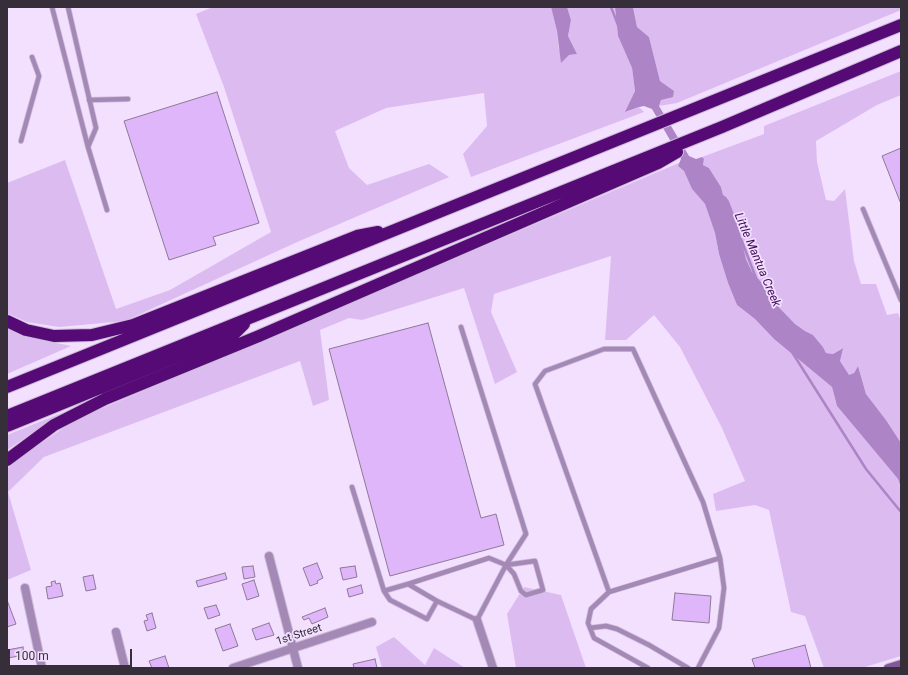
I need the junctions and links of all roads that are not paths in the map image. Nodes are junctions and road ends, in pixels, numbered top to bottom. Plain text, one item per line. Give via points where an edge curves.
1 (52, 7) edge
2 (68, 7) edge
3 (901, 26) edge
4 (901, 52) edge
5 (32, 57) dead end
6 (128, 99) dead end
7 (90, 100) junction
8 (21, 141) dead end
9 (88, 147) junction
10 (657, 158) junction
11 (863, 209) dead end
12 (107, 210) dead end
13 (405, 227) junction
14 (901, 300) edge
15 (253, 316) junction
16 (7, 321) edge
17 (461, 328) dead end
18 (7, 387) edge
19 (7, 416) edge
20 (7, 426) edge
21 (7, 460) edge
22 (352, 487) dead end
23 (270, 556) dead end
24 (720, 558) junction
25 (506, 565) junction
26 (408, 584) junction
27 (25, 588) dead end
28 (384, 591) junction
29 (609, 592) junction
30 (437, 601) junction
31 (478, 620) junction
32 (372, 622) dead end
33 (590, 628) junction
34 (116, 632) dead end
35 (293, 649) junction
36 (901, 664) edge
37 (42, 668) edge
38 (125, 668) edge
39 (233, 668) edge
40 (298, 668) edge
41 (493, 668) edge
42 (648, 668) edge
43 (688, 668) edge
44 (698, 668) edge
45 (888, 668) edge

1 - 9 lane
2 - 7 lane
3 - 13 highway
4 - 10 highway via 722,127
5 - 8 lane via 38,76
6 - 7 lane
7 - 9 lane via 96,128
9 - 12 lane
10 - 15 highway
10 - 21 highway via 259,336 105,399 54,426
11 - 14 lane
13 - 16 highway via 357,236 133,325 92,335 54,336 26,330
13 - 18 highway
15 - 19 highway
15 - 20 highway via 234,333
17 - 25 lane via 526,534
22 - 28 lane
23 - 35 street
24 - 29 lane
24 - 29 lane via 702,502 633,348 604,349 545,371 535,384
24 - 44 lane via 724,588 720,628
25 - 25 lane via 514,574 520,591 526,595 543,590 535,561
25 - 26 lane via 489,558
25 - 31 lane
26 - 28 lane
26 - 30 lane
27 - 37 street
28 - 30 lane via 390,600 427,619
29 - 33 lane via 591,609 588,622
30 - 31 lane
31 - 41 street
32 - 35 street, 1st Street
33 - 42 lane via 594,638
33 - 43 lane via 606,626 617,629
34 - 38 street
35 - 39 street, 1st Street
35 - 40 street
36 - 45 main road

